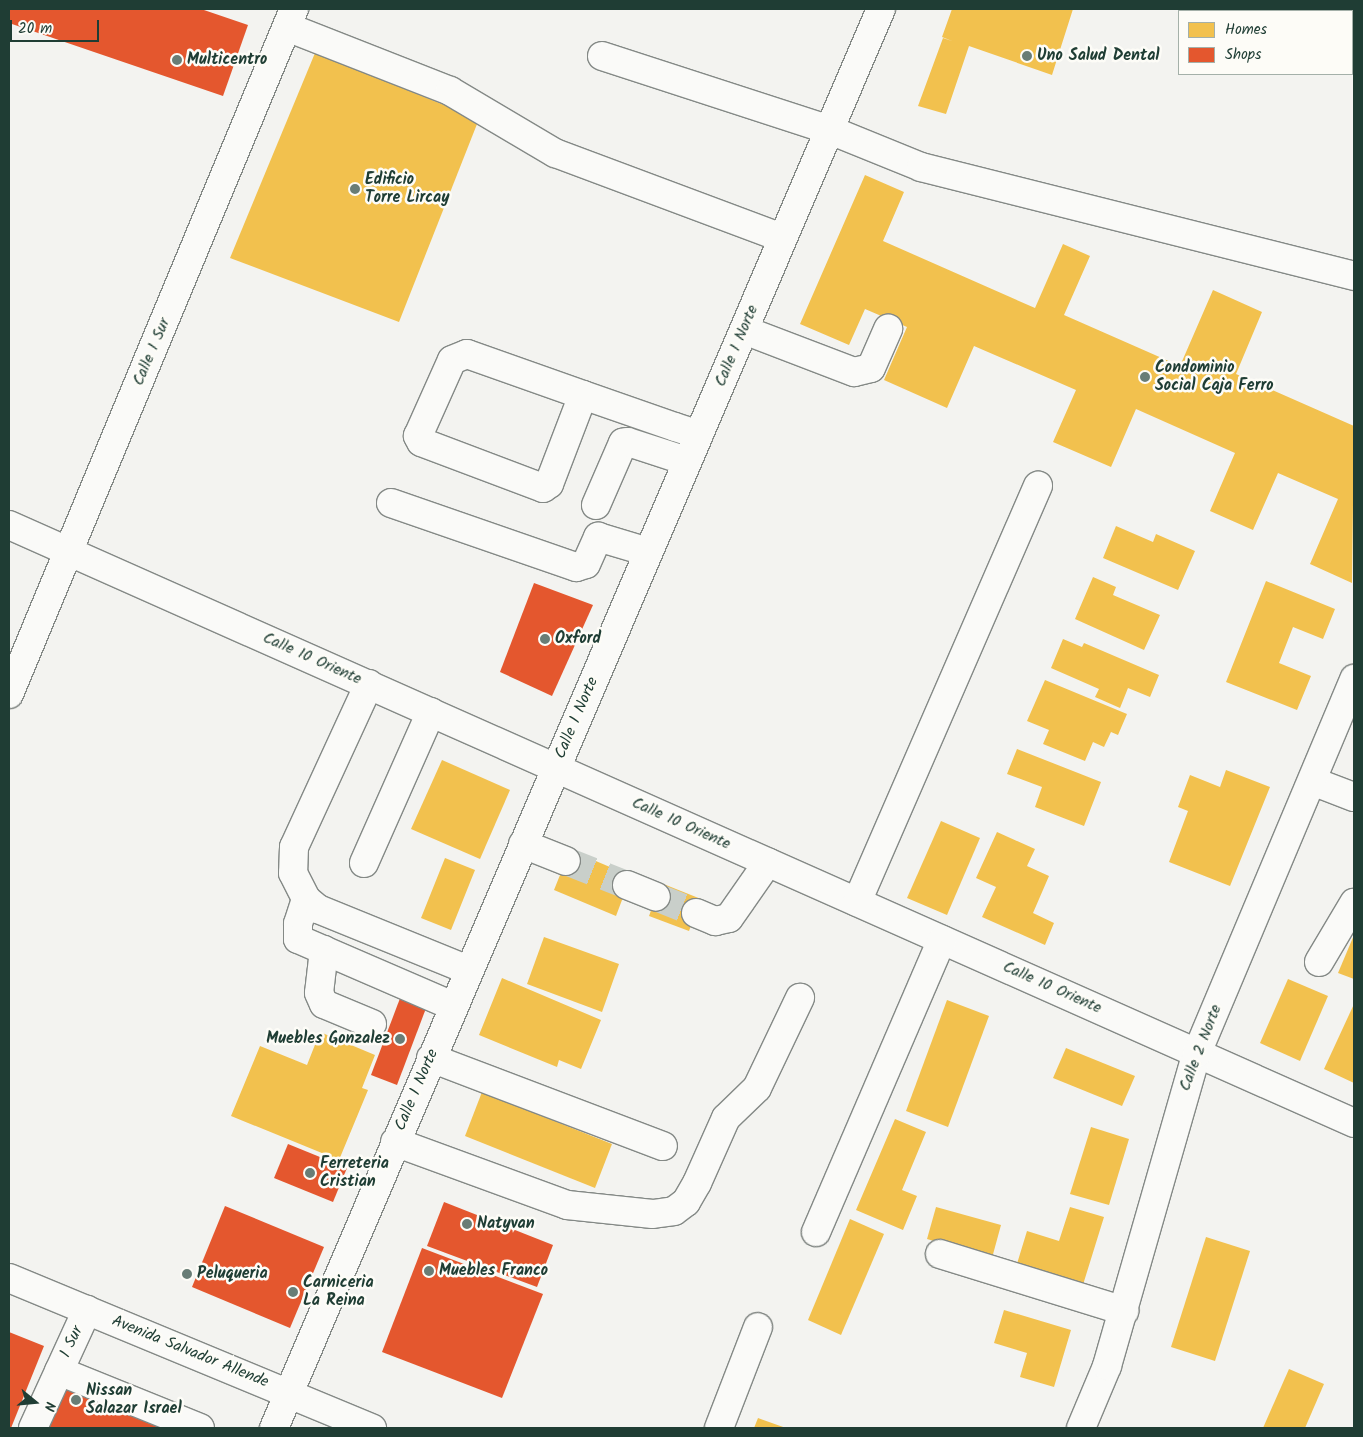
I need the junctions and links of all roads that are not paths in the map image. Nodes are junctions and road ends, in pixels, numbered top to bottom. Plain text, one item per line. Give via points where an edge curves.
1 (881, 9) edge
2 (290, 18) edge
3 (602, 56) dead end
4 (830, 130) junction
5 (782, 238) junction
6 (1354, 276) edge
7 (888, 329) dead end
8 (744, 330) junction
9 (583, 394) junction
10 (699, 435) junction
11 (687, 461) junction
12 (1038, 486) dead end
13 (391, 503) dead end
14 (596, 505) dead end
15 (9, 524) edge
16 (69, 550) junction
17 (648, 552) junction
18 (1354, 679) edge
19 (368, 684) junction
20 (9, 694) edge
21 (431, 712) junction
22 (556, 768) junction
23 (1312, 780) junction
24 (1354, 797) edge
25 (523, 844) junction
26 (566, 861) tunnel mouth
27 (768, 862) junction
28 (364, 864) dead end
29 (627, 886) tunnel mouth
30 (656, 897) tunnel mouth
31 (306, 899) junction
32 (857, 902) junction
33 (1354, 902) edge
34 (696, 913) tunnel mouth
35 (942, 940) junction
36 (324, 950) junction
37 (1319, 962) dead end
38 (468, 970) junction
39 (800, 998) dead end
40 (453, 1006) junction
41 (372, 1024) dead end
42 (1197, 1053) junction
43 (431, 1058) junction
44 (1354, 1123) edge
45 (395, 1142) junction
46 (663, 1146) dead end
47 (816, 1232) dead end
48 (940, 1254) dead end
49 (9, 1278) edge
50 (87, 1310) junction
51 (1124, 1311) junction
52 (758, 1327) dead end
53 (59, 1371) junction
54 (288, 1392) junction
55 (33, 1428) edge
56 (200, 1428) edge
57 (274, 1428) edge
58 (372, 1428) edge
59 (719, 1428) edge
60 (1081, 1428) edge

1 - 4 street, Calle 1 Norte
2 - 5 street via 450,91 555,153
2 - 16 street, Calle 1 Sur
3 - 4 street
4 - 5 street, Calle 1 Norte
4 - 6 street via 921,167
5 - 8 street, Calle 1 Norte
7 - 8 street via 871,368 854,372
8 - 10 street, Calle 1 Norte
9 - 9 street via 467,354 458,356 452,360 418,436 422,442 543,488 549,484
9 - 10 street
10 - 11 street, Calle 1 Norte
11 - 14 street via 623,443
11 - 17 street, Calle 1 Norte
12 - 32 street
13 - 17 street via 576,567 586,564 598,536
15 - 16 street, Calle 10 Oriente
16 - 19 street, Calle 10 Oriente
16 - 20 street, Calle 1 Sur
17 - 22 street, Calle 1 Norte
18 - 23 street, Calle 2 Norte
19 - 21 street, Calle 10 Oriente
19 - 31 street via 294,847 293,873
21 - 22 street, Calle 10 Oriente
21 - 28 street
22 - 25 street, Calle 1 Norte
22 - 27 street, Calle 10 Oriente
23 - 24 street
23 - 42 street, Calle 2 Norte
25 - 26 street
25 - 38 street, Calle 1 Norte
27 - 32 street, Calle 10 Oriente
27 - 34 street via 729,918 715,921
29 - 30 street
31 - 36 street via 298,924 298,939
31 - 38 street via 318,909
32 - 35 street, Calle 10 Oriente
33 - 37 street
35 - 42 street, Calle 10 Oriente
35 - 47 street
36 - 40 street
36 - 41 street via 319,993 324,1004
38 - 40 street, Calle 1 Norte
39 - 45 street via 756,1088 726,1118 697,1183 686,1202 674,1211 653,1214 567,1205
40 - 43 street, Calle 1 Norte
42 - 44 street, Calle 10 Oriente
42 - 51 street, Calle 2 Norte
43 - 45 street, Calle 1 Norte
43 - 46 street
45 - 54 street, Calle 1 Norte
48 - 51 street
49 - 50 street, Avenida Salvador Allende
50 - 53 street, 1 Sur
50 - 54 street, Avenida Salvador Allende
51 - 60 street, Calle 2 Norte via 1107,1366
52 - 59 street
53 - 55 street, 1 Sur
53 - 56 street
54 - 57 street, Calle 1 Norte
54 - 58 street, Avenida Salvador Allende

